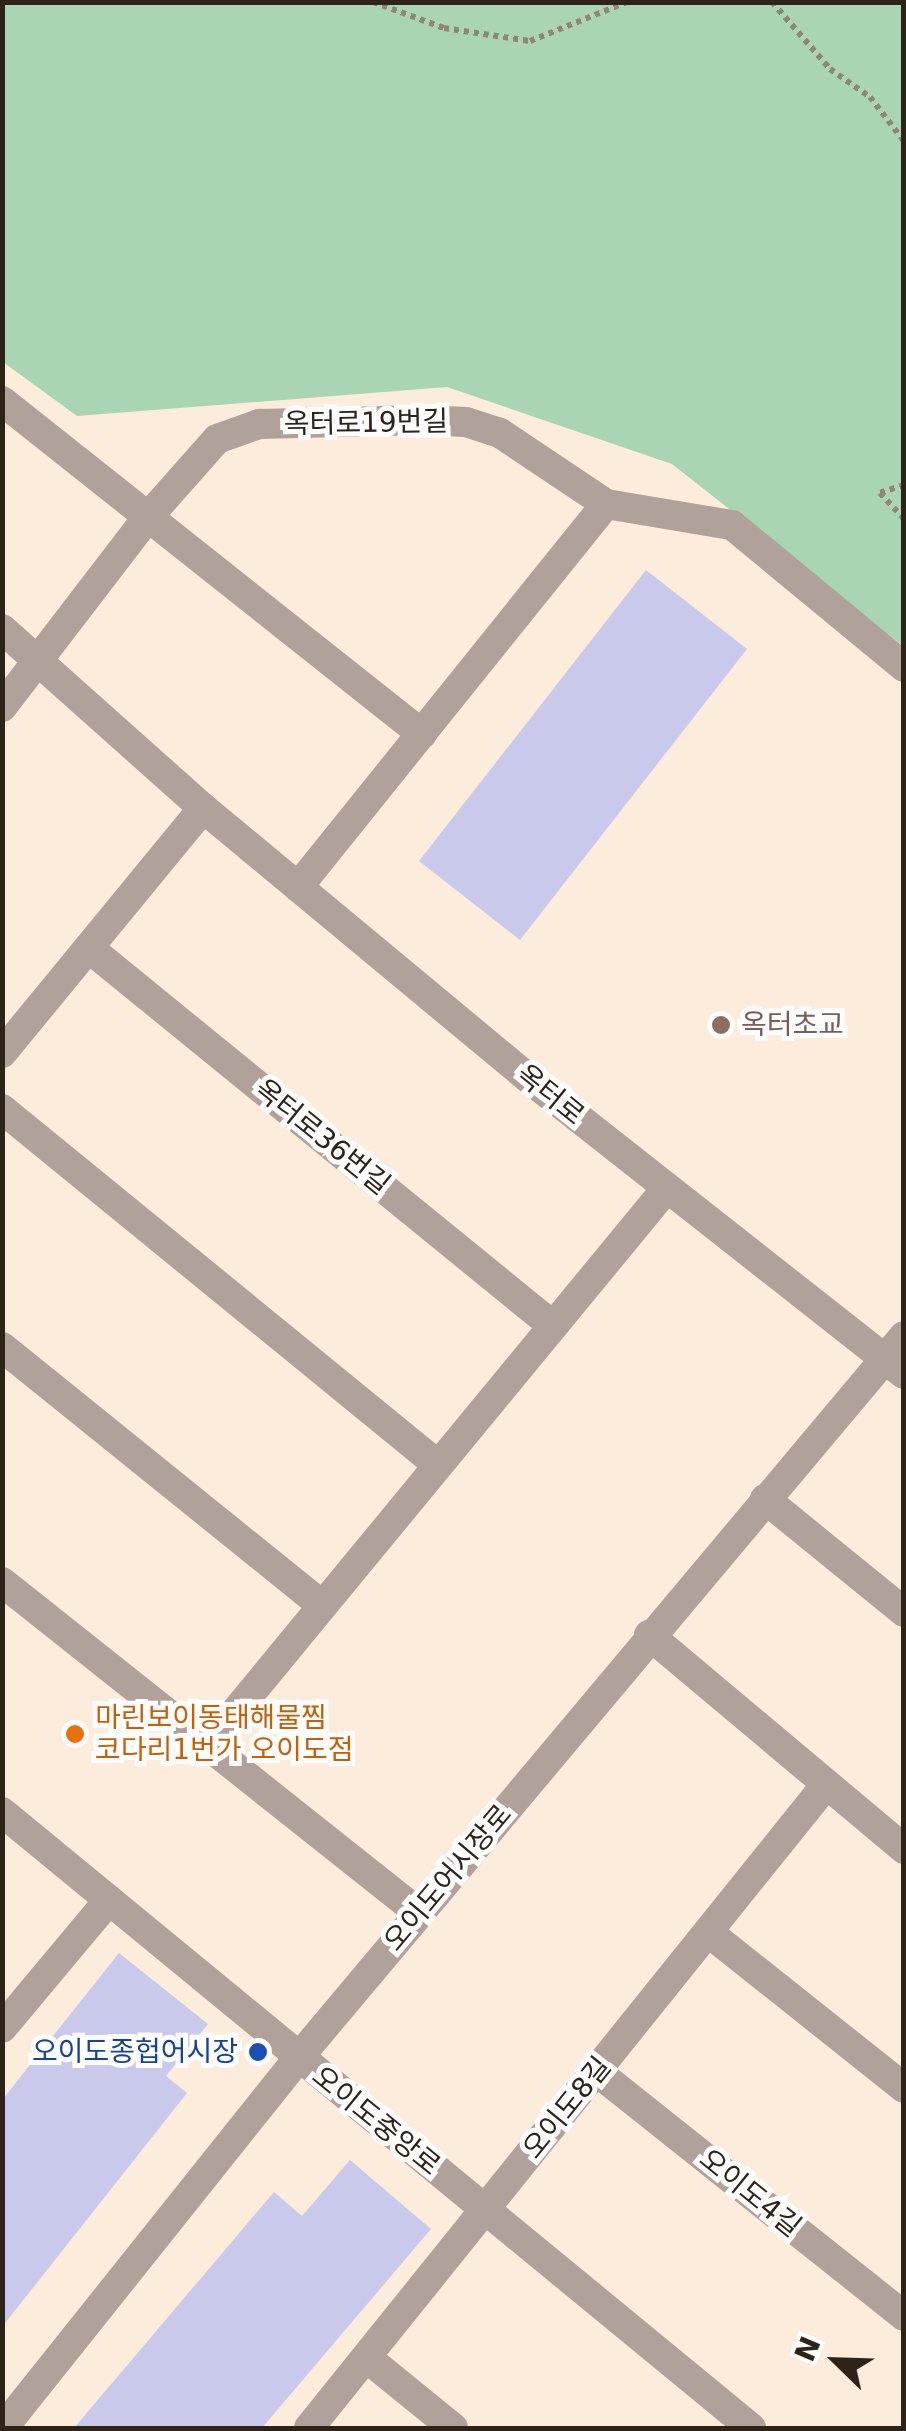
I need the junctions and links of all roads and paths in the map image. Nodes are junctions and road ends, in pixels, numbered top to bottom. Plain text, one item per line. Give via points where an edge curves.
1 (372, 2) edge
2 (628, 2) edge
3 (772, 2) edge
4 (904, 141) edge
5 (2, 401) edge
6 (904, 485) edge
7 (606, 504) junction
8 (148, 516) junction
9 (904, 519) edge
10 (2, 630) edge
11 (41, 660) junction
12 (904, 667) edge
13 (2, 707) edge
14 (422, 734) junction
15 (203, 808) junction
16 (298, 887) junction
17 (90, 949) junction
18 (2, 1054) edge
19 (2, 1109) edge
20 (666, 1188) junction
21 (553, 1326) junction
22 (2, 1347) edge
23 (897, 1356) edge
24 (438, 1465) junction
25 (765, 1499) junction
26 (2, 1582) edge
27 (321, 1604) junction
28 (904, 1612) edge
29 (649, 1636) junction
30 (208, 1745) junction
31 (825, 1786) junction
32 (2, 1812) edge
33 (904, 1849) edge
34 (109, 1900) junction
35 (419, 1913) junction
36 (708, 1932) junction
37 (2, 2028) edge
38 (299, 2057) junction
39 (596, 2071) junction
40 (904, 2088) edge
41 (486, 2210) junction
42 (904, 2316) edge
43 (367, 2358) junction
44 (3, 2428) edge
45 (309, 2428) edge
46 (453, 2428) edge
47 (751, 2428) edge

1 - 2 path via 444,28 530,40
3 - 4 path via 830,69 870,97
5 - 8 street
6 - 9 path via 880,493
7 - 8 street, 옥터로19번길 via 500,434 466,422 295,423 258,424 217,439
7 - 12 street, 옥터로19번길 via 732,525
7 - 14 street
8 - 11 street, 옥터로19번길
8 - 14 street
10 - 11 street, 옥터로
11 - 13 street, 옥터로19번길
11 - 15 street, 옥터로
14 - 16 street
15 - 16 street, 옥터로
15 - 17 street
16 - 20 street, 옥터로
17 - 18 street
17 - 21 street, 옥터로36번길
19 - 24 street
20 - 21 street
20 - 23 street, 옥터로
21 - 24 street
22 - 27 street
23 - 25 street, 오이도어시장로
24 - 27 street
25 - 28 street
25 - 29 street, 오이도어시장로
26 - 30 street
27 - 30 street
29 - 31 street
29 - 35 street, 오이도어시장로
30 - 35 street
31 - 33 street
31 - 36 street, 오이도8길
32 - 34 street, 오이도중앙로
34 - 37 street
34 - 38 street, 오이도중앙로
35 - 38 street, 오이도어시장로
36 - 39 street, 오이도8길
36 - 40 street
38 - 41 street, 오이도중앙로
38 - 44 street, 오이도어시장로
39 - 41 street, 오이도8길
39 - 42 street, 오이도4길
41 - 43 street, 오이도8길
41 - 47 street, 오이도중앙로
43 - 45 street, 오이도8길
43 - 46 street

